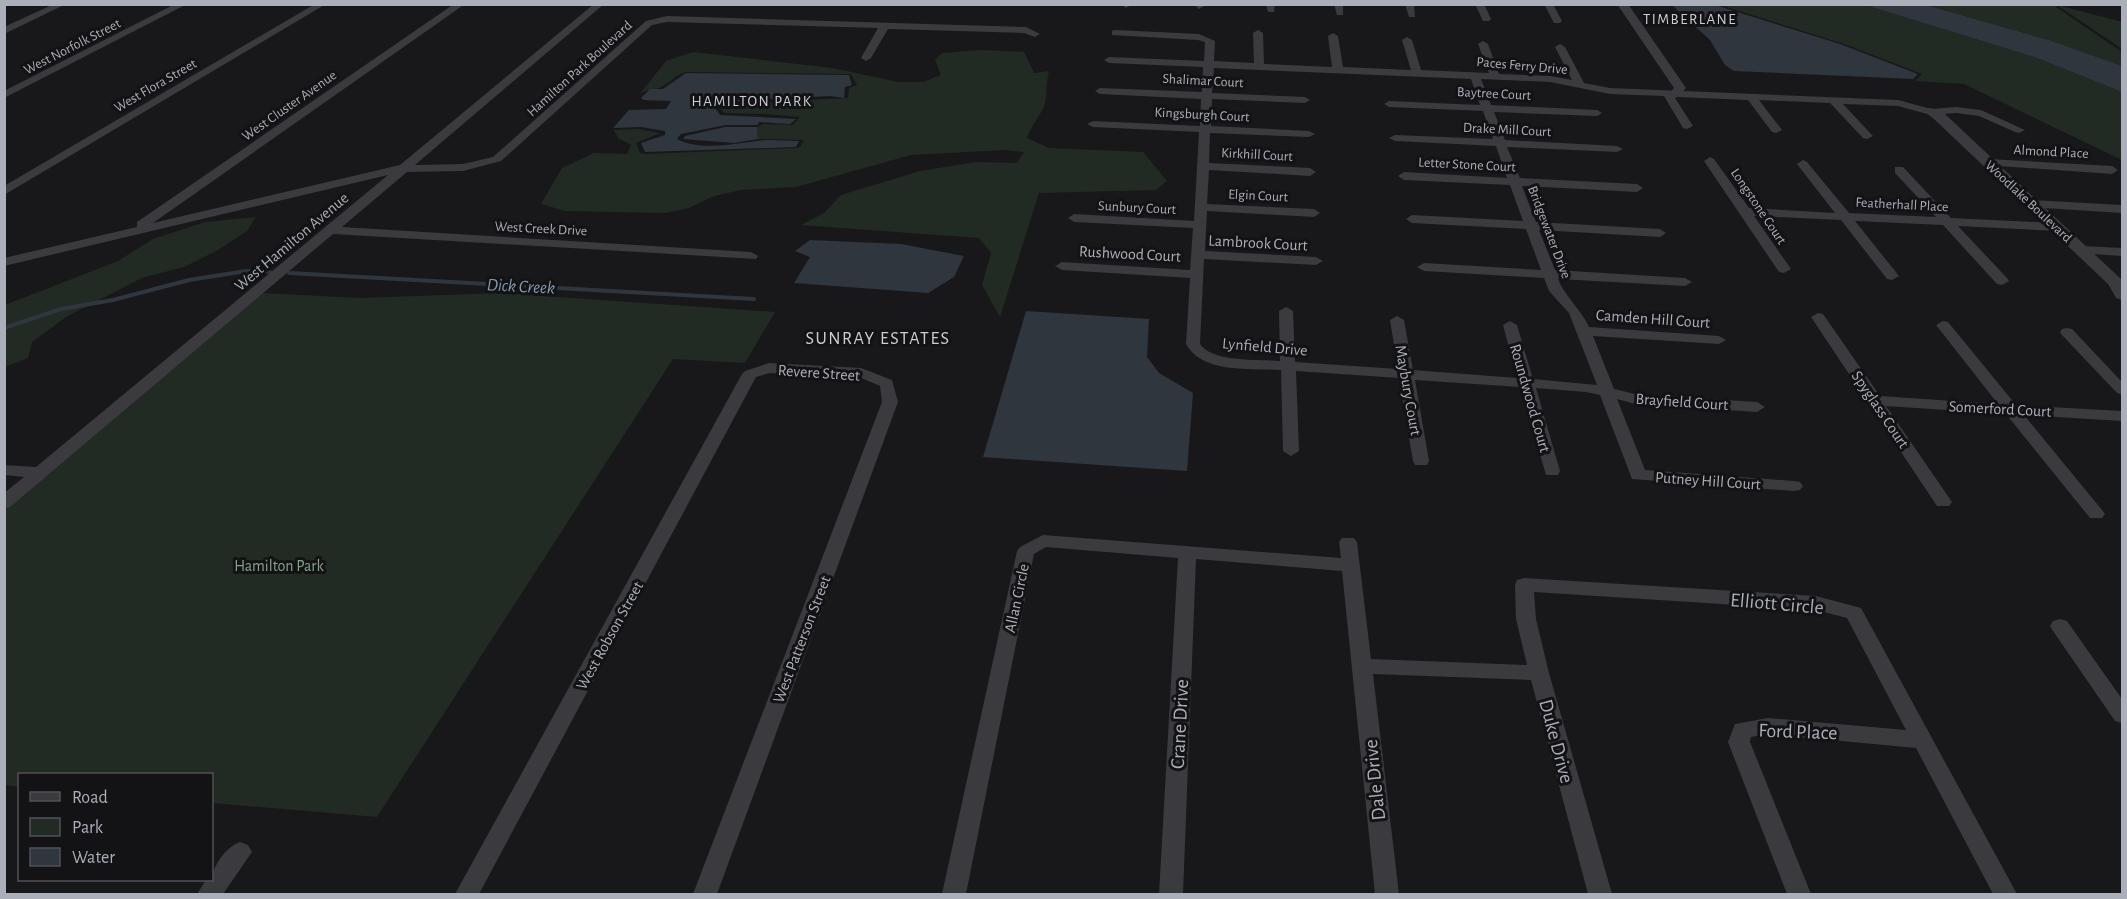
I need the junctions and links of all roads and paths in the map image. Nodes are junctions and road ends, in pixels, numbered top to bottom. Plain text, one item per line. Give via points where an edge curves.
1 (62, 4) edge
2 (183, 4) edge
3 (322, 4) edge
4 (461, 4) edge
5 (600, 4) edge
6 (1408, 4) edge
7 (1479, 4) edge
8 (1548, 4) edge
9 (1622, 4) edge
10 (1412, 15) dead end
11 (1486, 19) dead end
12 (1557, 21) dead end
13 (885, 25) junction
14 (4, 31) edge
15 (1114, 33) dead end
16 (1258, 33) dead end
17 (1035, 34) dead end
18 (1333, 36) dead end
19 (1407, 40) dead end
20 (1483, 44) dead end
21 (1560, 47) dead end
22 (866, 58) dead end
23 (1109, 60) dead end
24 (1208, 64) junction
25 (1259, 67) junction
26 (1338, 70) junction
27 (1417, 73) junction
28 (1474, 76) junction
29 (1496, 77) junction
30 (1580, 85) junction
31 (1100, 91) dead end
32 (1675, 93) junction
33 (4, 95) edge
34 (1206, 96) junction
35 (1750, 96) junction
36 (1305, 100) dead end
37 (1833, 100) junction
38 (1389, 104) dead end
39 (1488, 108) junction
40 (1931, 112) junction
41 (1597, 113) dead end
42 (1093, 124) dead end
43 (1687, 126) dead end
44 (1204, 129) junction
45 (1776, 130) dead end
46 (2019, 130) dead end
47 (1309, 134) dead end
48 (1868, 136) dead end
49 (1395, 138) dead end
50 (1501, 143) junction
51 (1617, 149) dead end
52 (1710, 161) dead end
53 (1989, 163) junction
54 (1803, 164) dead end
55 (1202, 166) junction
56 (404, 168) junction
57 (1899, 170) dead end
58 (2112, 170) dead end
59 (1310, 172) dead end
60 (1404, 176) dead end
61 (1515, 182) junction
62 (1637, 188) dead end
63 (4, 191) edge
64 (2032, 204) junction
65 (1200, 207) junction
66 (2122, 209) edge
67 (1745, 212) junction
68 (1314, 213) dead end
69 (1845, 217) junction
70 (1074, 218) dead end
71 (1412, 219) dead end
72 (1946, 222) junction
73 (1199, 225) junction
74 (1531, 225) junction
75 (2057, 227) junction
76 (134, 230) junction
77 (330, 230) junction
78 (1660, 233) dead end
79 (2082, 250) junction
80 (2122, 252) edge
81 (1197, 255) junction
82 (751, 256) dead end
83 (1316, 261) dead end
84 (4, 262) edge
85 (1062, 266) dead end
86 (1424, 267) dead end
87 (1784, 269) dead end
88 (1197, 274) junction
89 (1550, 274) junction
90 (1892, 276) dead end
91 (2002, 281) dead end
92 (1685, 282) dead end
93 (2122, 295) edge
94 (1286, 311) dead end
95 (1818, 317) dead end
96 (1397, 320) dead end
97 (1510, 325) dead end
98 (1943, 325) dead end
99 (1584, 331) junction
100 (2067, 332) dead end
101 (1719, 340) dead end
102 (1289, 366) junction
103 (750, 374) joint
104 (1406, 374) junction
105 (886, 383) joint
106 (1526, 383) junction
107 (2122, 390) edge
108 (1608, 392) junction
109 (1877, 401) junction
110 (1757, 407) dead end
111 (2012, 409) junction
112 (2122, 416) edge
113 (1291, 451) dead end
114 (1421, 461) dead end
115 (4, 470) edge
116 (1552, 471) dead end
117 (40, 473) junction
118 (1794, 486) dead end
119 (1943, 502) dead end
120 (4, 503) edge
121 (2096, 514) dead end
122 (1348, 542) dead end
123 (1187, 553) junction
124 (1350, 565) junction
125 (1524, 585) joint
126 (2060, 626) dead end
127 (1362, 666) junction
128 (1539, 673) junction
129 (2122, 716) edge
130 (1922, 740) junction
131 (240, 852) dead end
132 (209, 894) edge
133 (467, 894) edge
134 (705, 894) edge
135 (954, 894) edge
136 (1171, 894) edge
137 (1387, 894) edge
138 (1600, 894) edge
139 (1799, 894) edge
140 (2005, 894) edge

1 - 14 street
2 - 33 street, West Norfolk Street
3 - 63 street, West Flora Street
4 - 76 street, West Cluster Avenue
5 - 56 street, West Hamilton Avenue
6 - 10 street
7 - 11 street
8 - 12 street
9 - 32 street via 1680,88
13 - 17 street, Hamilton Park Boulevard via 1026,30
13 - 22 street
13 - 56 street, Hamilton Park Boulevard via 689,18 649,23 497,159 463,168
15 - 24 street, Lynfield Drive via 1199,37 1210,41
16 - 25 street
18 - 26 street
19 - 27 street
20 - 29 street
21 - 30 street
23 - 24 street, Paces Ferry Drive
24 - 25 street, Paces Ferry Drive
24 - 34 street, Lynfield Drive
25 - 26 street, Paces Ferry Drive
26 - 27 street, Paces Ferry Drive
27 - 28 street, Paces Ferry Drive
28 - 29 street, Paces Ferry Drive
28 - 39 street, Bridgewater Drive
29 - 30 street, Paces Ferry Drive via 1550,79
30 - 32 street, Paces Ferry Drive via 1610,91
31 - 34 street, Shalimar Court
32 - 35 street, Paces Ferry Drive
32 - 43 street via 1669,97
34 - 36 street, Shalimar Court
34 - 44 street, Lynfield Drive
35 - 37 street, Paces Ferry Drive
35 - 45 street
37 - 40 street, Paces Ferry Drive via 1898,103
37 - 48 street
38 - 39 street, Baytree Court
39 - 41 street, Baytree Court
39 - 50 street, Bridgewater Drive
40 - 46 street, Paces Ferry Drive via 1982,112
40 - 53 street, Woodlake Boulevard
42 - 44 street, Kingsburgh Court
44 - 47 street, Kingsburgh Court
44 - 55 street, Lynfield Drive
49 - 50 street, Drake Mill Court
50 - 51 street, Drake Mill Court
50 - 61 street, Bridgewater Drive
52 - 67 street, Longstone Court
53 - 58 street, Almond Place
53 - 64 street, Woodlake Boulevard
54 - 69 street
55 - 59 street, Kirkhill Court
55 - 65 street, Lynfield Drive
56 - 76 street
56 - 77 street, West Hamilton Avenue
57 - 72 street
60 - 61 street, Letter Stone Court
61 - 62 street, Letter Stone Court
61 - 74 street, Bridgewater Drive
64 - 66 street
64 - 75 street, Woodlake Boulevard
65 - 68 street, Elgin Court
65 - 73 street, Lynfield Drive
67 - 69 street, Featherhall Place
67 - 87 street, Longstone Court
69 - 72 street, Featherhall Place
69 - 90 street
70 - 73 street, Sunbury Court
71 - 74 street
72 - 75 street, Featherhall Place
72 - 91 street
73 - 81 street, Lynfield Drive
74 - 78 street
74 - 89 street, Bridgewater Drive
75 - 79 street, Woodlake Boulevard
76 - 84 street
77 - 82 street, West Creek Drive
77 - 117 street, West Hamilton Avenue
79 - 80 street
79 - 93 street, Woodlake Boulevard via 2115,282
81 - 83 street, Lambrook Court
81 - 88 street, Lynfield Drive
85 - 88 street, Rushwood Court
86 - 89 street
88 - 102 street, Lynfield Drive via 1192,344 1196,351 1217,361
89 - 92 street
89 - 99 street, Bridgewater Drive via 1556,291 1575,312
94 - 102 street
95 - 109 street, Spyglass Court
96 - 104 street, Maybury Court
97 - 106 street, Roundwood Court
98 - 111 street
99 - 101 street, Camden Hill Court
99 - 108 street, Bridgewater Drive
100 - 107 street
102 - 104 street, Lynfield Drive
102 - 113 street
103 - 105 street, Revere Street via 770,368 861,373
103 - 133 street, West Robson Street
104 - 106 street, Lynfield Drive
104 - 114 street, Maybury Court
105 - 134 street, West Patterson Street via 890,402
106 - 108 street, Lynfield Drive
106 - 116 street, Roundwood Court
108 - 110 street, Brayfield Court via 1635,399
108 - 118 street, Putney Hill Court via 1638,475
109 - 111 street, Somerford Court
109 - 119 street, Spyglass Court
111 - 112 street, Somerford Court
111 - 121 street
115 - 117 street
117 - 120 street, West Hamilton Avenue
122 - 124 street, Dale Drive
123 - 124 street, Allan Circle
123 - 135 street, Allan Circle via 1043,542 1026,551
123 - 136 street, Crane Drive
124 - 127 street, Dale Drive
125 - 128 street, Duke Drive via 1526,619
125 - 130 street, Elliott Circle via 1816,603 1854,613
126 - 129 street
127 - 128 street
127 - 137 street, Dale Drive
128 - 138 street, Duke Drive
130 - 139 street, Ford Place via 1768,726 1742,730 1739,742
130 - 140 street, Elliott Circle
131 - 132 street

